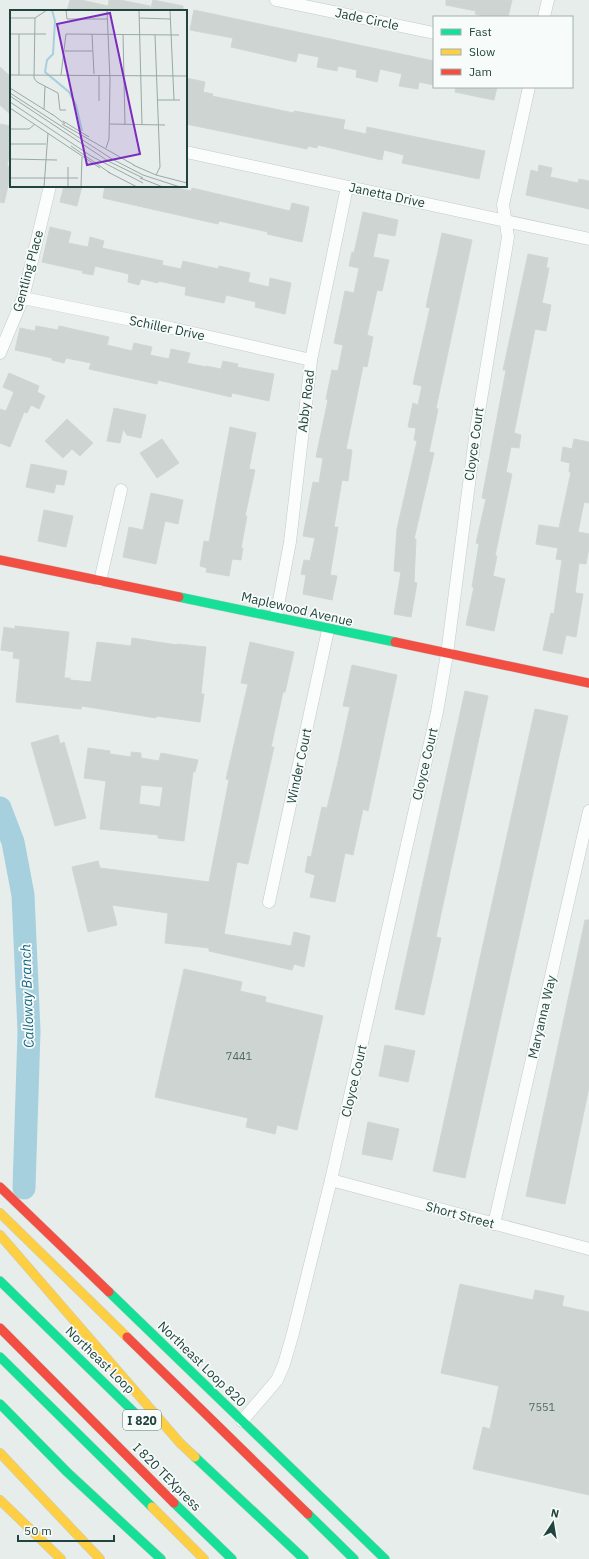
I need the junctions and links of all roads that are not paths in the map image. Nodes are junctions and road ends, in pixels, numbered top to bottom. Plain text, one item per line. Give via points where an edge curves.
1 (276, 0) edge
2 (548, 0) edge
3 (544, 16) edge
4 (433, 33) edge
5 (529, 88) edge
6 (187, 152) edge
7 (50, 187) edge
8 (347, 187) junction
9 (505, 222) junction
10 (589, 239) edge
11 (23, 298) junction
12 (0, 353) edge
13 (311, 360) junction
14 (121, 490) dead end
15 (0, 560) edge
16 (100, 581) junction
17 (276, 616) junction
18 (328, 630) junction
19 (447, 654) junction
20 (589, 683) edge
21 (589, 811) edge
22 (269, 902) dead end
23 (332, 1180) junction
24 (0, 1187) edge
25 (0, 1213) edge
26 (494, 1224) junction
27 (0, 1236) edge
28 (589, 1250) edge
29 (0, 1281) edge
30 (0, 1328) edge
31 (0, 1356) edge
32 (0, 1404) edge
33 (242, 1421) junction
34 (152, 1429) dead end
35 (0, 1453) edge
36 (0, 1500) edge
37 (61, 1559) edge
38 (100, 1559) edge
39 (161, 1559) edge
40 (204, 1559) edge
41 (232, 1559) edge
42 (304, 1559) edge
43 (354, 1559) edge
44 (385, 1559) edge

1 - 4 street, Jade Circle
2 - 3 street
5 - 9 street, Cloyce Court via 503,205
6 - 8 street, Janetta Drive
7 - 11 street, Gentling Place
8 - 9 street, Janetta Drive
8 - 13 street, Abby Road
9 - 10 street, Janetta Drive
9 - 19 street, Cloyce Court via 508,237 476,430
11 - 12 street, Gentling Place
11 - 13 street, Schiller Drive
13 - 17 street, Abby Road via 290,542
14 - 16 street
15 - 16 main road, Maplewood Avenue
16 - 17 main road, Maplewood Avenue
17 - 18 main road, Maplewood Avenue
18 - 19 main road, Maplewood Avenue
18 - 22 street, Winder Court
19 - 20 main road, Maplewood Avenue
19 - 23 street, Cloyce Court via 437,712
21 - 26 street, Maryanna Way
23 - 26 street, Short Street
23 - 33 street, Cloyce Court via 284,1364 272,1388
24 - 33 main road, Northeast Loop 820
25 - 43 main road
26 - 28 street, Short Street
27 - 42 main road via 180,1444
29 - 34 main road, Northeast Loop / I 820
30 - 41 main road, I 820 TEXpress
31 - 40 main road
32 - 39 main road via 67,1472
33 - 44 main road, Northeast Loop 820
35 - 38 main road
36 - 37 main road

